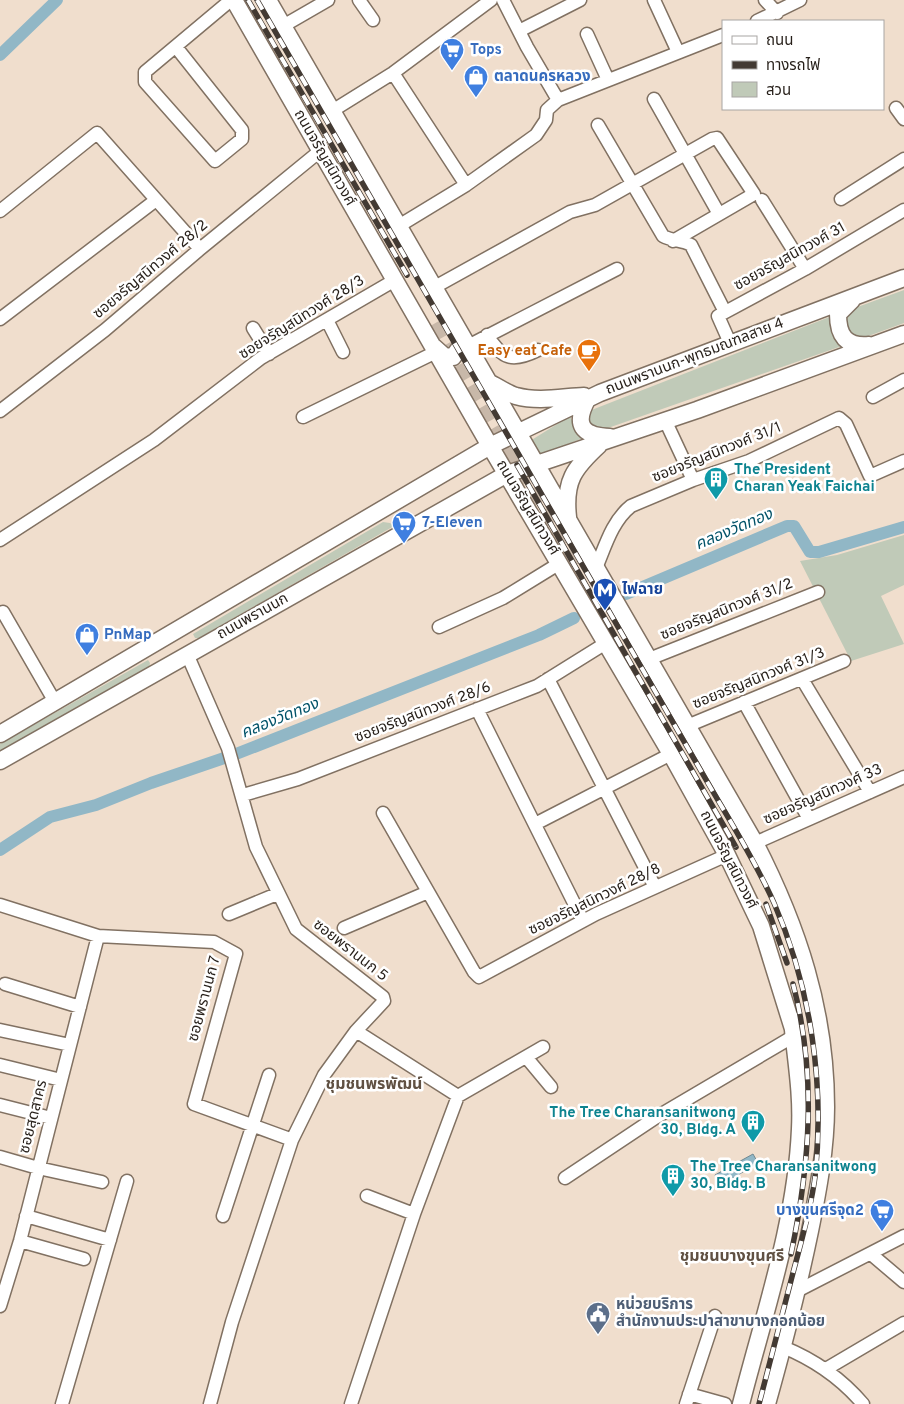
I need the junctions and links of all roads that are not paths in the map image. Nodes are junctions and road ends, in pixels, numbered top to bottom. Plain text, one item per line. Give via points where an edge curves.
1 (234, 0) edge
2 (263, 0) edge
3 (268, 0) edge
4 (328, 0) edge
5 (359, 0) edge
6 (492, 0) edge
7 (503, 0) edge
8 (580, 0) edge
9 (654, 0) edge
10 (765, 0) edge
11 (800, 0) edge
12 (776, 14) junction
13 (373, 20) dead end
14 (760, 20) edge
15 (283, 26) junction
16 (519, 31) junction
17 (587, 34) dead end
18 (722, 35) edge
19 (176, 47) junction
20 (678, 52) junction
21 (292, 70) junction
22 (393, 73) junction
23 (608, 80) junction
24 (654, 99) dead end
25 (558, 100) junction
26 (896, 108) dead end
27 (332, 111) junction
28 (904, 119) edge
29 (598, 125) dead end
30 (320, 151) junction
31 (685, 154) junction
32 (904, 159) edge
33 (633, 184) junction
34 (466, 186) junction
35 (841, 199) dead end
36 (156, 200) junction
37 (762, 200) dead end
38 (904, 210) edge
39 (0, 211) edge
40 (718, 214) junction
41 (398, 227) junction
42 (673, 241) junction
43 (200, 249) junction
44 (617, 269) dead end
45 (805, 269) junction
46 (904, 278) edge
47 (395, 280) junction
48 (433, 288) junction
49 (859, 295) junction
50 (725, 312) junction
51 (0, 319) edge
52 (327, 320) junction
53 (437, 321) tunnel mouth
54 (252, 328) dead end
55 (904, 334) edge
56 (487, 336) junction
57 (464, 339) junction
58 (730, 343) junction
59 (874, 345) junction
60 (435, 349) junction
61 (538, 350) dead end
62 (343, 352) dead end
63 (269, 354) junction
64 (904, 380) edge
65 (487, 381) junction
66 (592, 397) junction
67 (873, 397) dead end
68 (0, 410) edge
69 (303, 417) dead end
70 (665, 420) junction
71 (517, 432) junction
72 (610, 439) junction
73 (490, 446) junction
74 (904, 461) edge
75 (535, 464) junction
76 (507, 474) junction
77 (693, 480) junction
78 (568, 520) junction
79 (579, 539) junction
80 (0, 540) edge
81 (557, 558) junction
82 (586, 570) junction
83 (818, 592) dead end
84 (3, 612) dead end
85 (439, 626) dead end
86 (606, 643) junction
87 (187, 654) junction
88 (649, 659) junction
89 (844, 661) dead end
90 (802, 678) junction
91 (548, 679) junction
92 (55, 702) junction
93 (744, 702) junction
94 (477, 709) junction
95 (687, 726) junction
96 (0, 734) edge
97 (671, 754) junction
98 (0, 761) edge
99 (904, 777) edge
100 (604, 790) junction
101 (870, 792) junction
102 (243, 795) junction
103 (383, 814) dead end
104 (810, 819) junction
105 (535, 824) junction
106 (755, 843) junction
107 (727, 855) junction
108 (655, 887) junction
109 (428, 892) junction
110 (278, 894) junction
111 (0, 905) edge
112 (229, 914) dead end
113 (583, 921) junction
114 (344, 928) dead end
115 (98, 936) junction
116 (5, 984) dead end
117 (80, 1007) junction
118 (816, 1009) junction
119 (0, 1030) edge
120 (356, 1031) junction
121 (793, 1032) junction
122 (70, 1045) junction
123 (543, 1046) dead end
124 (526, 1057) junction
125 (0, 1065) edge
126 (269, 1075) dead end
127 (61, 1080) junction
128 (551, 1087) dead end
129 (458, 1096) junction
130 (0, 1105) edge
131 (51, 1118) junction
132 (252, 1126) junction
133 (287, 1138) dead end
134 (0, 1156) edge
135 (38, 1168) junction
136 (564, 1178) dead end
137 (127, 1181) dead end
138 (102, 1182) dead end
139 (367, 1196) dead end
140 (414, 1214) junction
141 (26, 1216) junction
142 (223, 1216) dead end
143 (904, 1236) edge
144 (110, 1240) junction
145 (20, 1241) junction
146 (871, 1254) junction
147 (84, 1259) dead end
148 (904, 1282) edge
149 (797, 1291) junction
150 (0, 1306) edge
151 (715, 1316) dead end
152 (904, 1323) edge
153 (783, 1347) junction
154 (826, 1369) junction
155 (688, 1399) edge
156 (62, 1404) edge
157 (210, 1404) edge
158 (351, 1404) edge
159 (725, 1404) edge
160 (741, 1404) edge
161 (767, 1404) edge
162 (863, 1404) edge

1 - 19 street
1 - 21 main road
1 - 30 main road, ถนนจรัญสนิทวงศ์
2 - 21 main road
3 - 15 main road, ถนนจรัญสนิทวงศ์
4 - 15 street
5 - 13 street
6 - 22 street
7 - 16 street
8 - 16 street
9 - 20 street
10 - 12 street
11 - 12 street
12 - 14 street
15 - 27 main road, ถนนจรัญสนิทวงศ์
16 - 25 street
17 - 23 street
18 - 20 street
19 - 19 street via 144,72 145,82 215,161 242,139 242,130
20 - 23 street
21 - 53 main road, ถนนจรัญสนิทวงศ์
22 - 27 street
22 - 34 street
23 - 25 street
24 - 31 street
25 - 34 street via 547,110 539,132
26 - 28 street
27 - 41 main road, ถนนจรัญสนิทวงศ์
29 - 33 street
30 - 43 street, ซอยจรัญสนิทวงศ์ 28/2
30 - 47 main road, ถนนจรัญสนิทวงศ์
31 - 33 street
31 - 40 street
31 - 40 street via 717,138 754,194
32 - 35 street
33 - 42 street via 663,236
33 - 48 street via 595,205 570,212
34 - 41 street
36 - 39 street via 97,133
36 - 43 street
36 - 51 street
37 - 45 street
38 - 45 street, ซอยจรัญสนิทวงศ์ 31
40 - 42 street
41 - 48 main road, ถนนจรัญสนิทวงศ์
42 - 50 street via 691,245
43 - 68 street, ซอยจรัญสนิทวงศ์ 28/2 via 105,330
44 - 56 street
45 - 50 street, ซอยจรัญสนิทวงศ์ 31
46 - 49 main road, ถนนพรานนก-พุทธมณฑลสาย 4
47 - 52 street, ซอยจรัญสนิทวงศ์ 28/3
47 - 60 main road, ถนนจรัญสนิทวงศ์
48 - 57 main road, ถนนจรัญสนิทวงศ์
49 - 58 main road, ถนนพรานนก-พุทธมณฑลสาย 4
49 - 59 main road via 838,314 838,326 841,335 857,346
50 - 58 street via 718,316
52 - 62 street
52 - 63 street, ซอยจรัญสนิทวงศ์ 28/3
54 - 63 street
55 - 59 main road
56 - 57 street
56 - 61 street via 496,349 510,358 520,359
57 - 60 main road via 453,357 444,356
57 - 65 main road, ถนนจรัญสนิทวงศ์
58 - 66 main road, ถนนพรานนก-พุทธมณฑลสาย 4
59 - 70 main road
60 - 69 street
60 - 73 main road, ถนนจรัญสนิทวงศ์
63 - 80 street, ซอยจรัญสนิทวงศ์ 28/3 via 154,440
64 - 67 street
65 - 66 main road via 516,396 535,399
65 - 71 main road, ถนนจรัญสนิทวงศ์
66 - 71 main road, ถนนพรานนก-พุทธมณฑลสาย 4
66 - 72 main road via 580,417 583,428 593,435
70 - 72 main road
70 - 77 street
71 - 73 main road, ถนนพรานนก-พุทธมณฑลสาย 4
71 - 75 main road, ถนนจรัญสนิทวงศ์
72 - 75 main road
72 - 78 main road via 580,463 570,480 566,503
73 - 76 main road, ถนนจรัญสนิทวงศ์
73 - 92 main road, ถนนพรานนก
74 - 77 street, ซอยจรัญสนิทวงศ์ 31/1 via 870,476 846,424 839,418 749,461
75 - 76 main road
75 - 78 main road, ถนนจรัญสนิทวงศ์
76 - 81 main road, ถนนจรัญสนิทวงศ์
76 - 87 main road, ถนนพรานนก
77 - 82 street, ซอยจรัญสนิทวงศ์ 31/1 via 623,513
78 - 79 main road, ถนนจรัญสนิทวงศ์
79 - 81 main road via 568,535 555,543
79 - 82 main road, ถนนจรัญสนิทวงศ์
81 - 85 street via 503,598
81 - 86 main road, ถนนจรัญสนิทวงศ์
82 - 88 main road, ถนนจรัญสนิทวงศ์
82 - 118 main road, ถนนจรัญสนิทวงศ์ via 771,892
82 - 121 main road, ถนนจรัญสนิทวงศ์ via 756,894 781,957
83 - 88 street, ซอยจรัญสนิทวงศ์ 31/2
84 - 92 street
86 - 91 street, ซอยจรัญสนิทวงศ์ 28/6
86 - 97 main road, ถนนจรัญสนิทวงศ์
87 - 98 main road, ถนนพรานนก
87 - 102 street, ซอยพรานนก 5 via 228,748
88 - 95 main road, ถนนจรัญสนิทวงศ์
89 - 90 street, ซอยจรัญสนิทวงศ์ 31/3
90 - 93 street, ซอยจรัญสนิทวงศ์ 31/3
90 - 101 street
91 - 94 street, ซอยจรัญสนิทวงศ์ 28/6 via 538,686
91 - 100 street
92 - 96 main road, ถนนพรานนก
93 - 95 street, ซอยจรัญสนิทวงศ์ 31/3
93 - 104 street
94 - 102 street, ซอยจรัญสนิทวงศ์ 28/6 via 298,779
94 - 105 street
95 - 106 main road, ถนนจรัญสนิทวงศ์
97 - 100 street
97 - 107 main road, ถนนจรัญสนิทวงศ์
99 - 101 street, ซอยจรัญสนิทวงศ์ 33
100 - 105 street
100 - 108 street
101 - 104 street, ซอยจรัญสนิทวงศ์ 33
102 - 110 street, ซอยพรานนก 5 via 256,848
103 - 109 street
104 - 106 street, ซอยจรัญสนิทวงศ์ 33
105 - 113 street
106 - 118 main road, ถนนจรัญสนิทวงศ์ via 798,937
107 - 108 street, ซอยจรัญสนิทวงศ์ 28/8
107 - 121 main road, ถนนจรัญสนิทวงศ์ via 761,926
108 - 113 street, ซอยจรัญสนิทวงศ์ 28/8
109 - 113 street, ซอยจรัญสนิทวงศ์ 28/8 via 479,977
109 - 114 street
110 - 112 street
110 - 120 street, ซอยพรานนก 5 via 296,929 383,997 384,1002
111 - 115 street, ซอยพรานนก 7
115 - 117 street, ซอยสุดสาคร
115 - 132 street, ซอยพรานนก 7 via 214,942 236,954 194,1101 196,1107
116 - 117 street
117 - 122 street, ซอยสุดสาคร via 72,1021
118 - 149 main road, ถนนจรัญสนิทวงศ์ via 822,1042 826,1108 816,1200
119 - 122 street
120 - 129 street
120 - 157 street, ซอยพรานนก 5 via 324,1075 292,1140 232,1322
121 - 136 street
121 - 160 main road, ถนนจรัญสนิทวงศ์ via 801,1102 797,1161 785,1228
122 - 127 street, ซอยสุดสาคร
123 - 124 street
124 - 128 street
124 - 129 street
125 - 127 street
126 - 132 street
127 - 131 street, ซอยสุดสาคร
129 - 140 street
130 - 131 street
131 - 135 street, ซอยสุดสาคร
132 - 133 street, ซอยพรานนก 7
132 - 142 street
134 - 135 street
135 - 138 street
135 - 141 street, ซอยสุดสาคร
137 - 144 street
139 - 140 street
140 - 158 street
141 - 144 street
141 - 145 street, ซอยสุดสาคร
143 - 146 street
144 - 156 street
145 - 147 street
145 - 150 street, ซอยสุดสาคร
146 - 148 street
146 - 149 street
149 - 153 main road, ถนนจรัญสนิทวงศ์
151 - 155 street
152 - 154 street
153 - 154 street
153 - 161 main road, ถนนจรัญสนิทวงศ์
154 - 162 street
155 - 159 street

